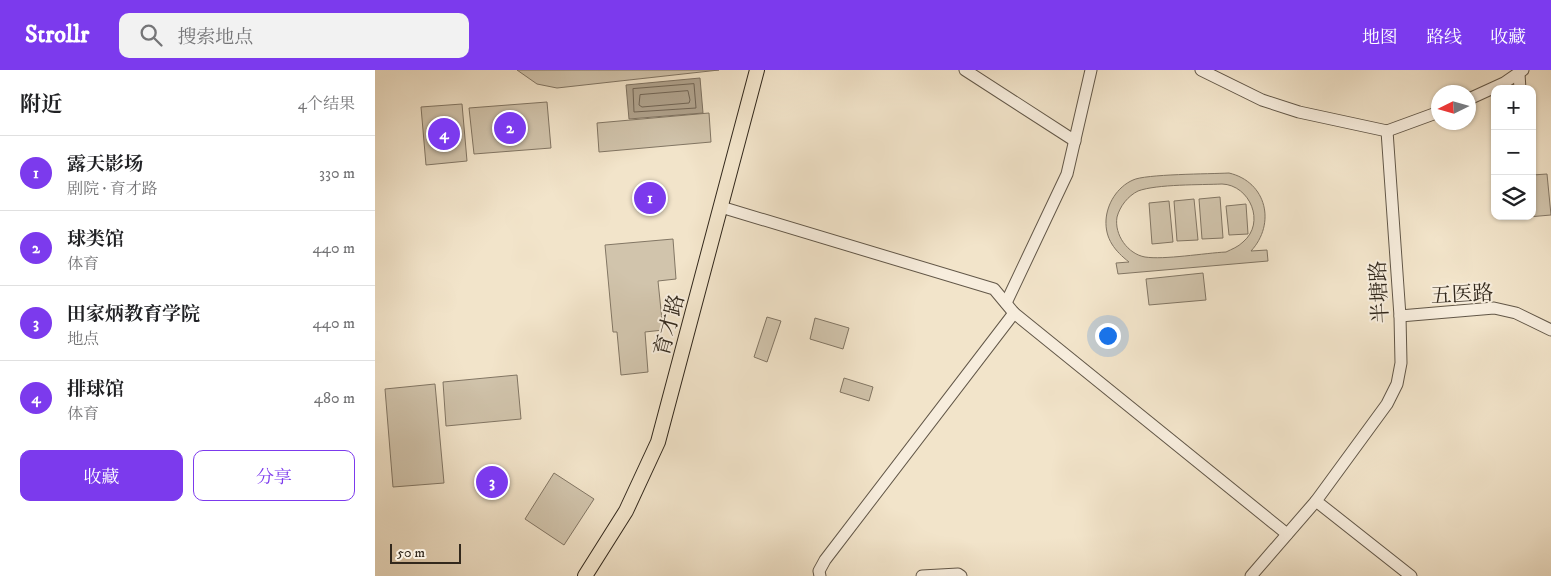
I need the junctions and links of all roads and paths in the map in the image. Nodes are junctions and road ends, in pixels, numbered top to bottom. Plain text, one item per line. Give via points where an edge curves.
1 (757, 70) edge
2 (965, 70) edge
3 (1091, 70) edge
4 (1201, 70) edge
5 (1521, 72) edge
6 (1520, 85) edge
7 (1476, 95) edge
8 (1431, 115) edge
9 (1387, 131) junction
10 (1075, 141) junction
11 (721, 207) junction
12 (1006, 303) junction
13 (1014, 313) junction
14 (1400, 316) junction
15 (1551, 330) edge
16 (1316, 501) junction
17 (1287, 534) junction
18 (585, 576) edge
19 (820, 576) edge
20 (922, 576) edge
21 (961, 576) edge
22 (1251, 576) edge
23 (1411, 576) edge

1 - 11 main road, 育才路
2 - 10 street
3 - 10 street
4 - 9 street via 1262,100 1299,112
5 - 6 street
5 - 7 street
8 - 9 street
9 - 14 street, 半塘路
10 - 12 street via 1067,174
11 - 12 street via 994,289
11 - 18 main road, 育才路 via 658,442 626,511
12 - 13 street
13 - 17 street
13 - 19 street via 825,560
14 - 15 street, 五医路 via 1494,308 1516,313
14 - 16 street, 半塘路 via 1401,363 1397,384 1387,404
16 - 17 street, 半塘路
16 - 23 street
17 - 22 street, 半塘路
20 - 21 street

